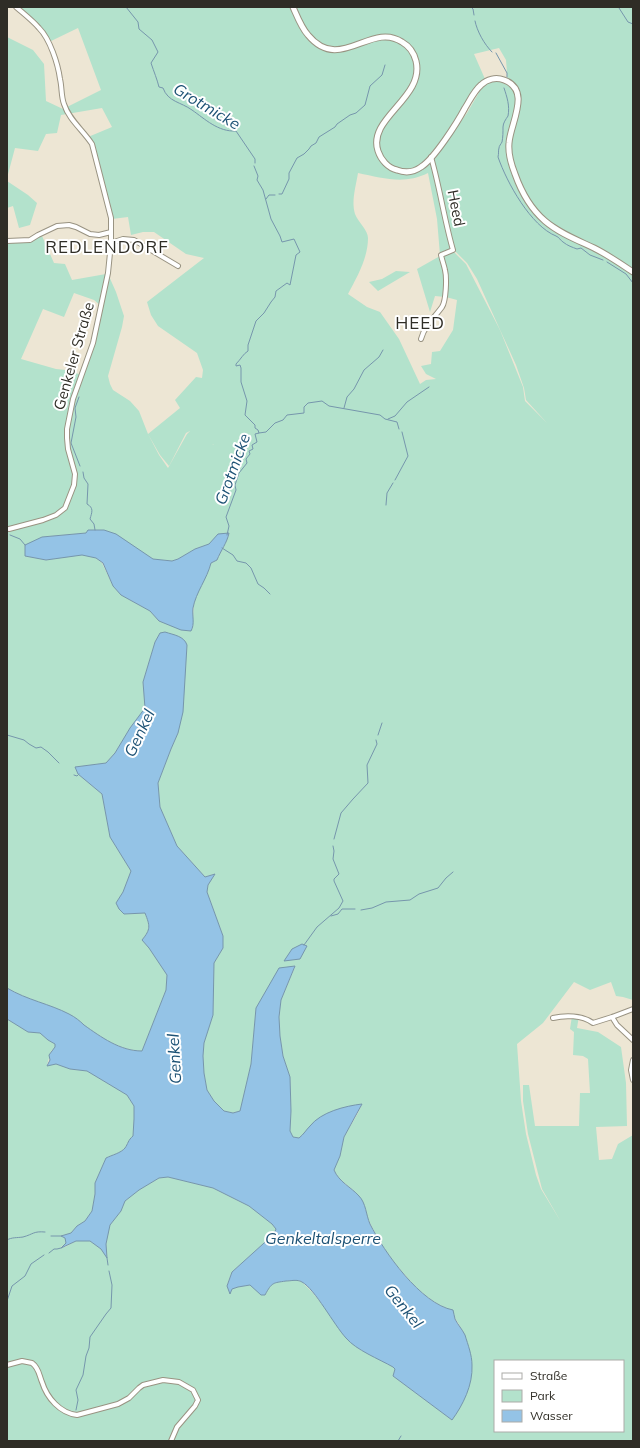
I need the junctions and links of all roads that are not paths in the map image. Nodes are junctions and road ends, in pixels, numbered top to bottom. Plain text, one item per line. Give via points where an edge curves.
1 (16, 7) edge
2 (293, 8) edge
3 (431, 157) junction
4 (112, 232) junction
5 (7, 241) edge
6 (111, 243) junction
7 (178, 266) dead end
8 (633, 272) edge
9 (421, 338) dead end
10 (8, 530) edge
11 (633, 1009) edge
12 (553, 1018) dead end
13 (612, 1018) junction
14 (633, 1040) edge
15 (633, 1060) edge
16 (633, 1080) edge
17 (7, 1365) edge
18 (171, 1441) edge

1 - 4 street, Genkeler Straße via 41,29 51,47 60,79 63,103 75,125 92,144 111,218
2 - 3 main road via 308,36 326,48 348,49 386,36 399,40 409,48 417,63 415,80 380,131 377,148 386,164 401,171 419,168
3 - 8 main road via 480,85 494,78 508,82 515,89 518,98 510,135 509,156 519,184 531,206 558,230
3 - 9 street, Heed via 453,250 440,255 446,272 446,297 443,306 423,331
4 - 5 street via 99,235 90,234 76,227 57,226 30,240
4 - 6 street, Genkeler Straße
6 - 7 street via 123,239 134,240
6 - 10 street, Genkeler Straße via 107,277 93,343 73,400 67,429 68,449 75,474 66,508 43,520
11 - 13 street
12 - 13 street via 587,1018 593,1022
13 - 14 street
15 - 16 street
17 - 18 street via 32,1363 39,1370 45,1390 53,1401 62,1410 77,1415 124,1401 143,1385 164,1380 179,1382 193,1390 198,1400 196,1406 177,1427

